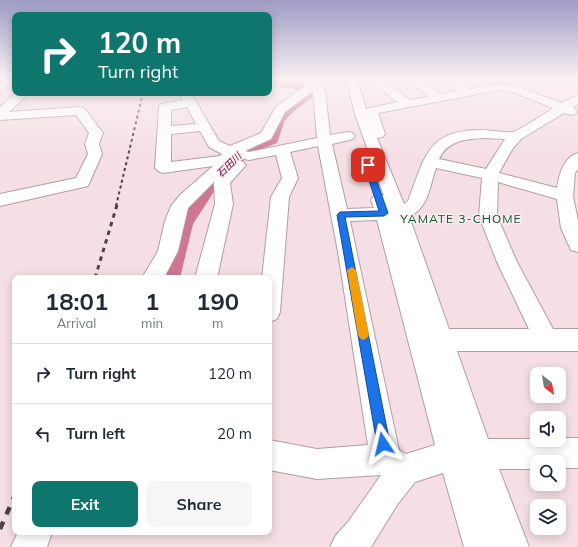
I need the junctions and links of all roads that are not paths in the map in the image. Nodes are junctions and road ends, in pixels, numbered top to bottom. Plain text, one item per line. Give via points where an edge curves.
1 (10, 105) edge
2 (171, 105) edge
3 (191, 105) edge
4 (288, 105) edge
5 (320, 105) edge
6 (348, 105) edge
7 (358, 105) edge
8 (404, 105) edge
9 (556, 105) edge
10 (568, 105) edge
11 (562, 108) junction
12 (578, 114) edge
13 (0, 115) edge
14 (287, 120) dead end
15 (204, 127) junction
16 (164, 131) junction
17 (348, 136) dead end
18 (516, 136) junction
19 (371, 139) junction
20 (324, 141) junction
21 (282, 149) junction
22 (253, 155) junction
23 (578, 158) edge
24 (431, 162) junction
25 (224, 166) junction
26 (572, 174) edge
27 (490, 175) junction
28 (565, 196) junction
29 (0, 200) edge
30 (391, 213) junction
31 (340, 215) junction
32 (578, 245) edge
33 (155, 275) edge
34 (207, 275) edge
35 (272, 280) edge
36 (546, 339) junction
37 (441, 340) junction
38 (578, 340) edge
39 (578, 453) edge
40 (466, 455) junction
41 (272, 456) edge
42 (395, 465) junction
43 (34, 535) edge
44 (29, 547) edge
45 (348, 547) edge
46 (482, 547) edge
47 (511, 547) edge

1 - 13 street
2 - 16 street via 165,107
3 - 15 street
4 - 25 street via 280,110 266,136
5 - 20 street
6 - 30 street
7 - 19 street
8 - 19 street via 371,111 379,136
9 - 11 street
10 - 11 street
11 - 12 street
11 - 18 street
13 - 29 street via 80,112 96,134 92,144 95,154 82,182
14 - 22 street via 282,128 281,138
15 - 16 street
15 - 25 street
16 - 25 street via 163,168
17 - 20 street
18 - 24 street via 485,134 447,140 438,147
18 - 27 street
19 - 30 street
20 - 21 street
20 - 31 street
21 - 22 street
21 - 35 street via 290,178 280,196
22 - 25 street
22 - 25 street
23 - 26 street
24 - 27 street
24 - 30 street via 416,203 409,210
25 - 33 street via 179,208 167,253
25 - 34 street via 224,204
26 - 28 street
27 - 28 street
27 - 36 street via 488,216 507,262
28 - 32 street via 570,228
30 - 31 street
30 - 37 street
30 - 40 street via 412,308 442,419
31 - 42 street
36 - 37 street
36 - 38 street
37 - 40 street via 464,414
39 - 40 street
40 - 42 street via 421,464
40 - 46 street
40 - 47 street
41 - 42 street via 317,464
42 - 45 street via 386,494 360,534
43 - 44 street

